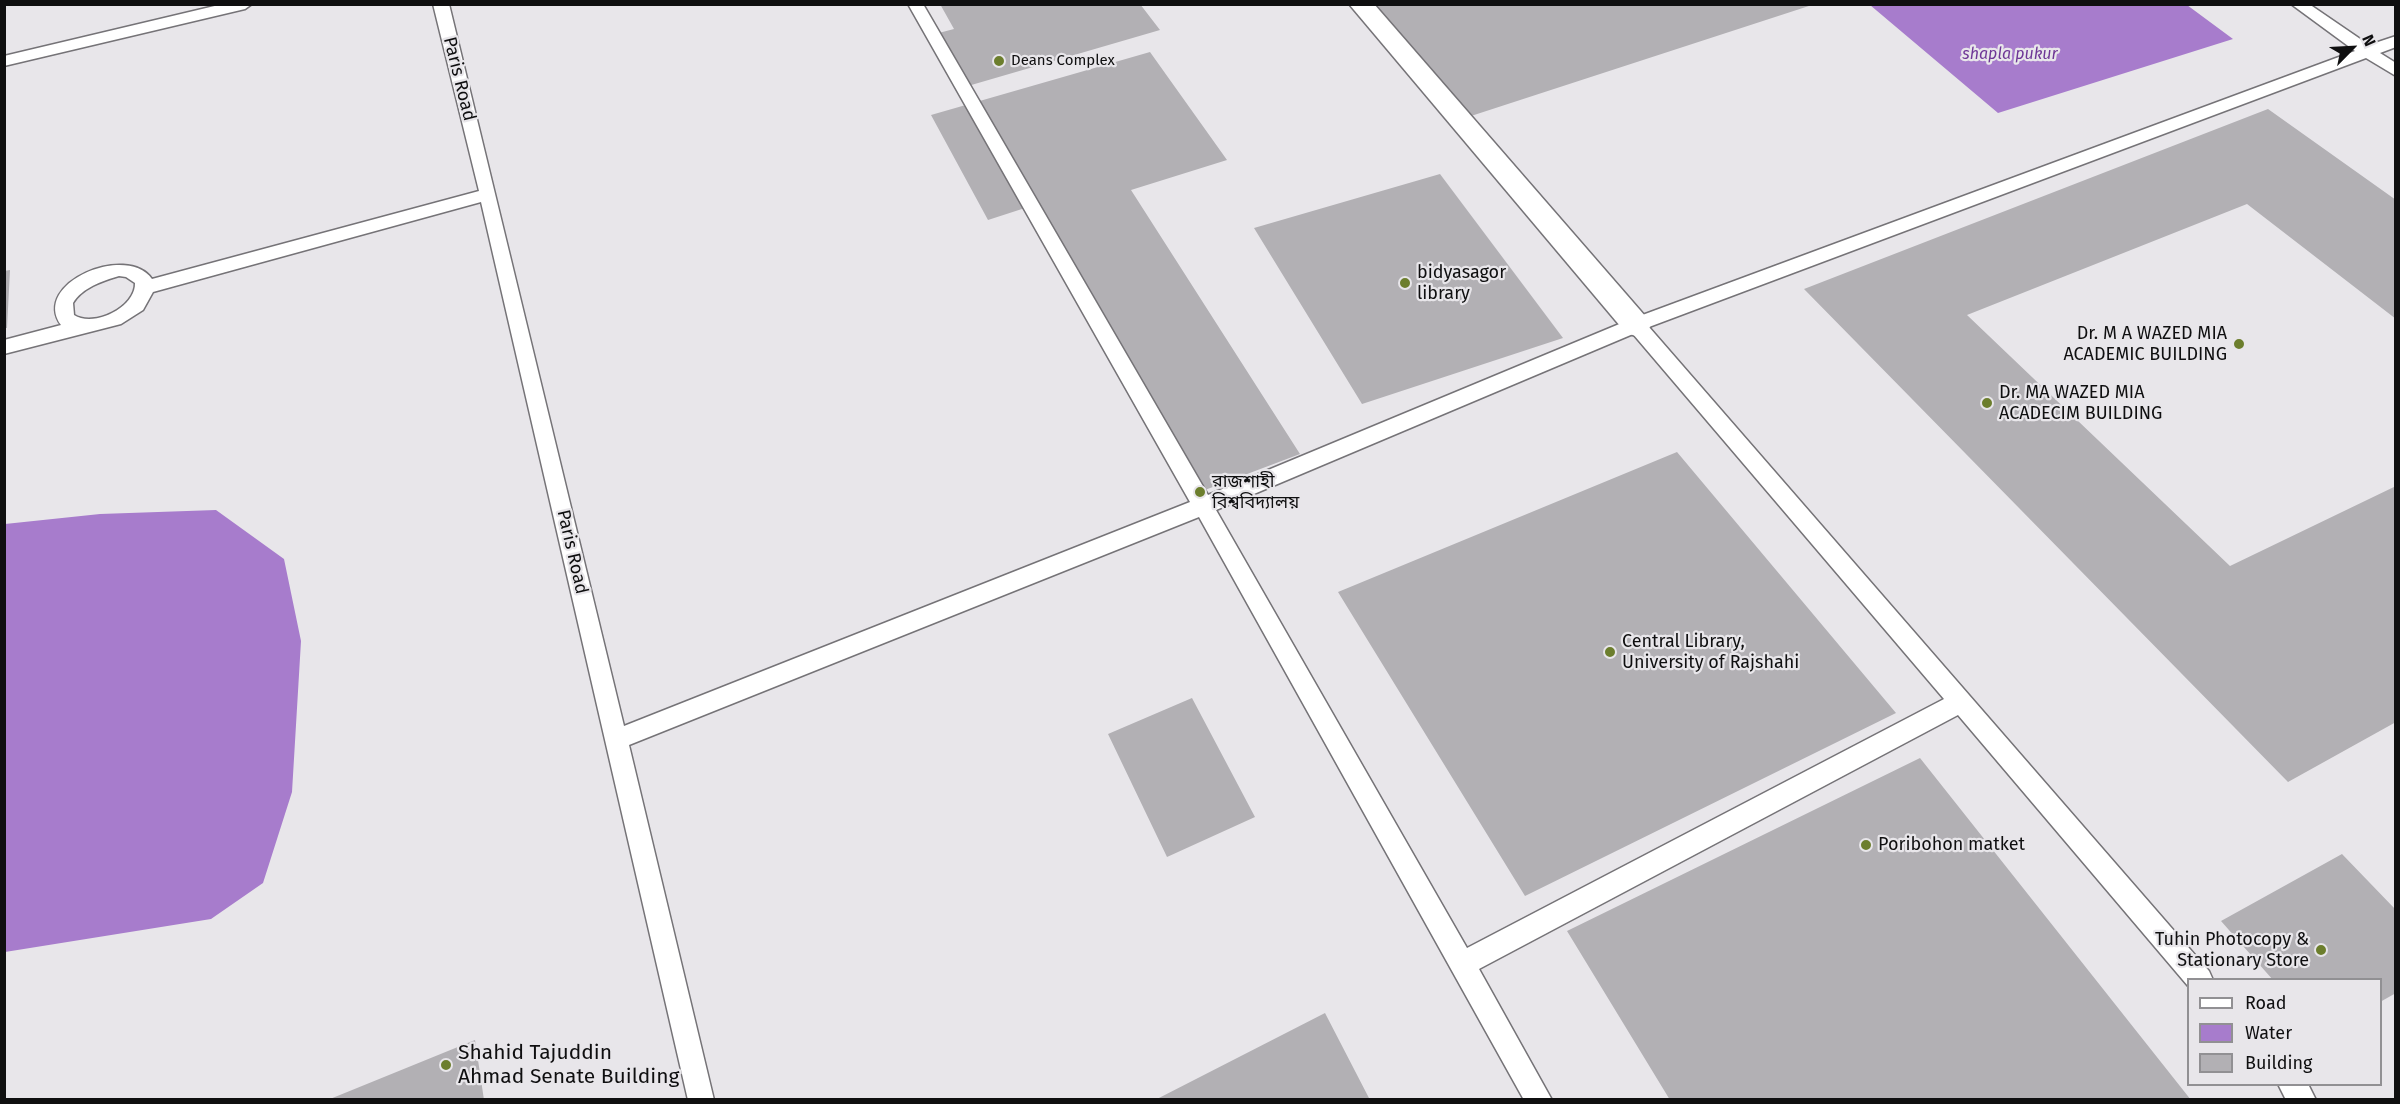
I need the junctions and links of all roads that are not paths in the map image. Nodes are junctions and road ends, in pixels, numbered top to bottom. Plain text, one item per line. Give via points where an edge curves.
1 (245, 4) edge
2 (441, 4) edge
3 (915, 4) edge
4 (1361, 4) edge
5 (2298, 4) edge
6 (2396, 41) edge
7 (2367, 51) junction
8 (4, 61) edge
9 (2396, 72) edge
10 (488, 194) junction
11 (146, 287) junction
12 (1636, 325) junction
13 (85, 326) junction
14 (4, 346) edge
15 (1203, 506) junction
16 (1961, 702) junction
17 (615, 740) junction
18 (1463, 964) junction
19 (2198, 978) edge
20 (2292, 1086) edge
21 (701, 1100) edge
22 (1539, 1100) edge
23 (2303, 1100) edge

1 - 8 lane
2 - 10 lane, Paris Road
3 - 15 lane
4 - 12 street
5 - 7 lane
6 - 7 lane
7 - 9 lane
7 - 12 lane
10 - 11 lane
10 - 17 lane, Paris Road
11 - 13 lane via 137,305 126,313 113,321
11 - 13 lane via 138,274 119,270 81,284 71,293 63,311 66,319
12 - 15 lane
12 - 16 lane
13 - 14 lane
15 - 17 lane
15 - 18 lane
16 - 18 lane
16 - 19 lane
17 - 21 lane, Paris Road
18 - 22 lane
20 - 23 lane

